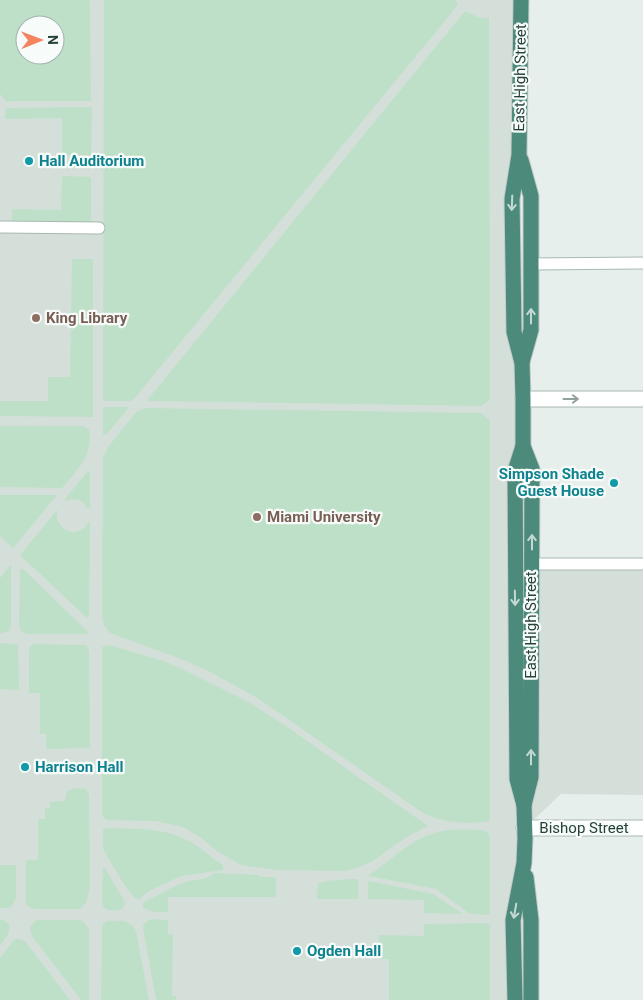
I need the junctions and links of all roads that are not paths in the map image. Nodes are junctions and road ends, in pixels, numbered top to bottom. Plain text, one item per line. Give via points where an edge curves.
1 (521, 0) edge
2 (519, 155) junction
3 (0, 227) edge
4 (99, 228) dead end
5 (643, 263) edge
6 (531, 264) junction
7 (522, 363) junction
8 (522, 398) junction
9 (643, 398) edge
10 (523, 446) junction
11 (532, 564) junction
12 (643, 564) edge
13 (524, 805) junction
14 (524, 828) junction
15 (643, 828) edge
16 (524, 863) junction
17 (514, 1000) edge
18 (531, 1000) edge

1 - 2 highway, East High Street
2 - 6 highway, East High Street via 530,196
2 -> 7 highway, East High Street via 512,200 514,332
3 - 4 lane
5 - 6 lane
7 -> 6 highway, East High Street via 531,330
7 - 8 highway, East High Street
8 -> 9 street
8 - 10 highway, East High Street
11 -> 10 highway, East High Street via 532,469
10 -> 13 highway, East High Street via 515,471 515,564 517,779
11 - 12 lane
13 -> 11 highway, East High Street via 531,777
13 - 14 highway, East High Street
14 - 15 street, Bishop Street
14 - 16 highway, East High Street
16 -> 17 highway, East High Street via 513,920
16 - 18 highway, East High Street via 531,920

